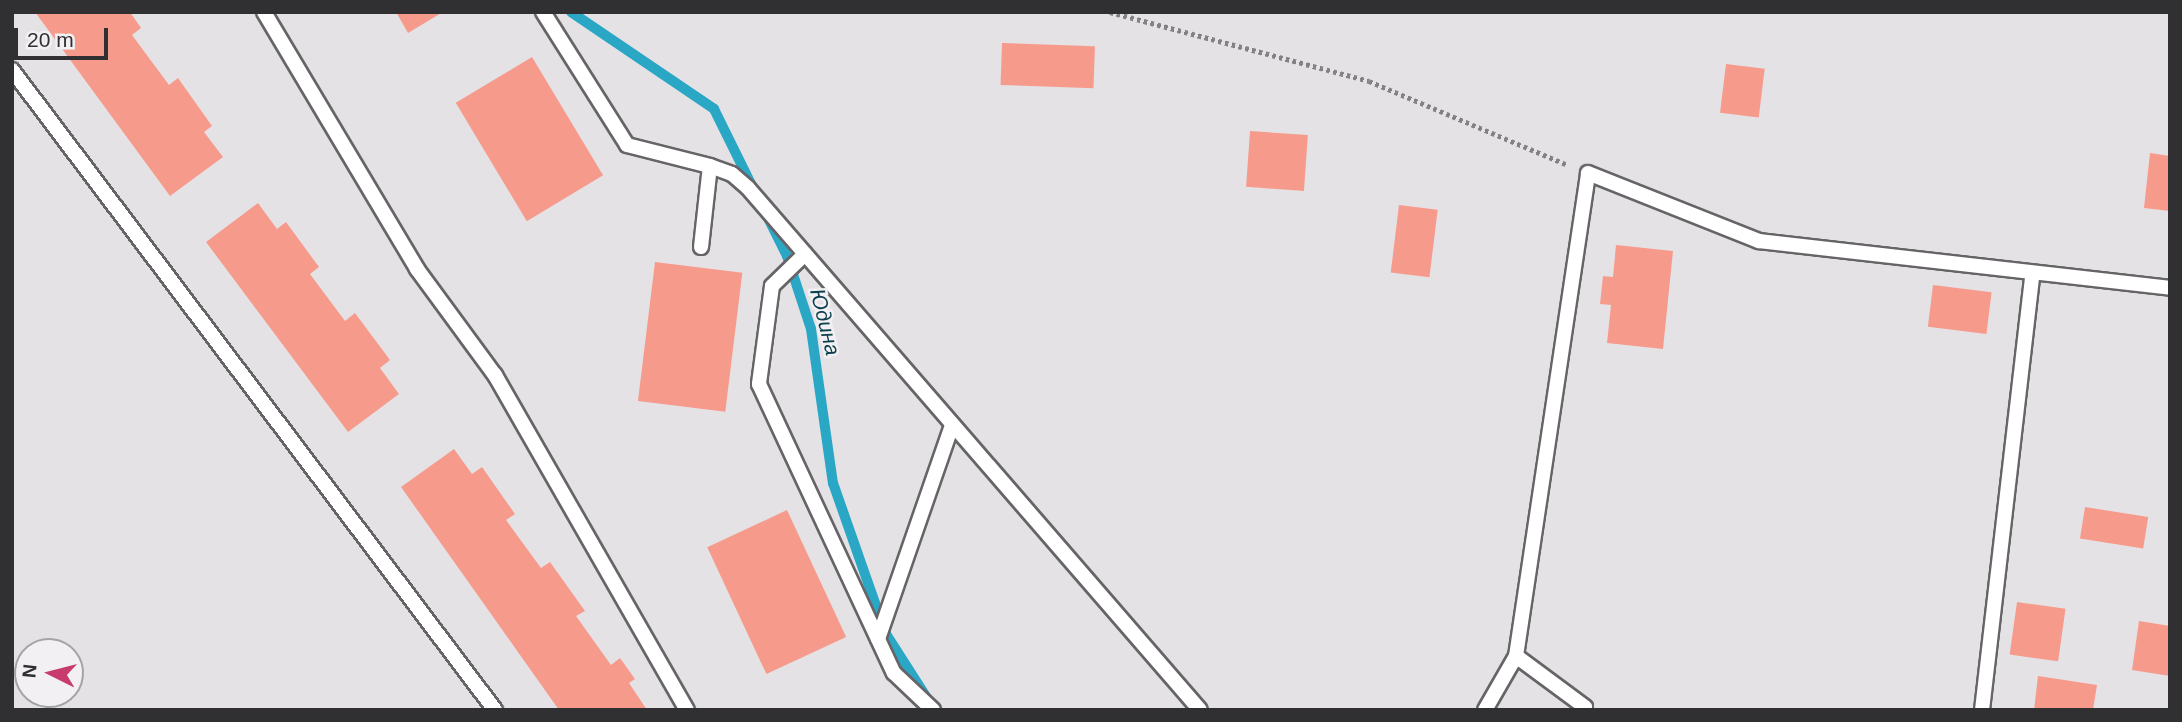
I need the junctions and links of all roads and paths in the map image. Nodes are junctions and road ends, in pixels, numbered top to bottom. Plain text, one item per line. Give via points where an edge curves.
1 (264, 12) edge
2 (543, 12) edge
3 (1110, 12) edge
4 (12, 70) edge
5 (710, 166) junction
6 (1588, 173) junction
7 (701, 247) dead end
8 (805, 254) junction
9 (2032, 276) junction
10 (2170, 288) edge
11 (952, 425) junction
12 (878, 639) junction
13 (1516, 656) junction
14 (1585, 706) dead end
15 (495, 710) edge
16 (687, 710) edge
17 (933, 710) edge
18 (1200, 710) edge
19 (1485, 710) edge
20 (1982, 710) edge

1 - 16 lane via 417,269 495,375
2 - 5 lane via 627,145
3 - 6 path via 1369,81
4 - 15 lane
5 - 7 lane
5 - 8 lane via 732,174 748,188
6 - 9 lane via 1759,241
6 - 13 lane
8 - 11 lane
8 - 12 lane via 772,286 759,384
9 - 10 lane
9 - 20 lane
11 - 12 lane
11 - 18 lane
12 - 17 lane via 894,673
13 - 14 lane
13 - 19 lane

